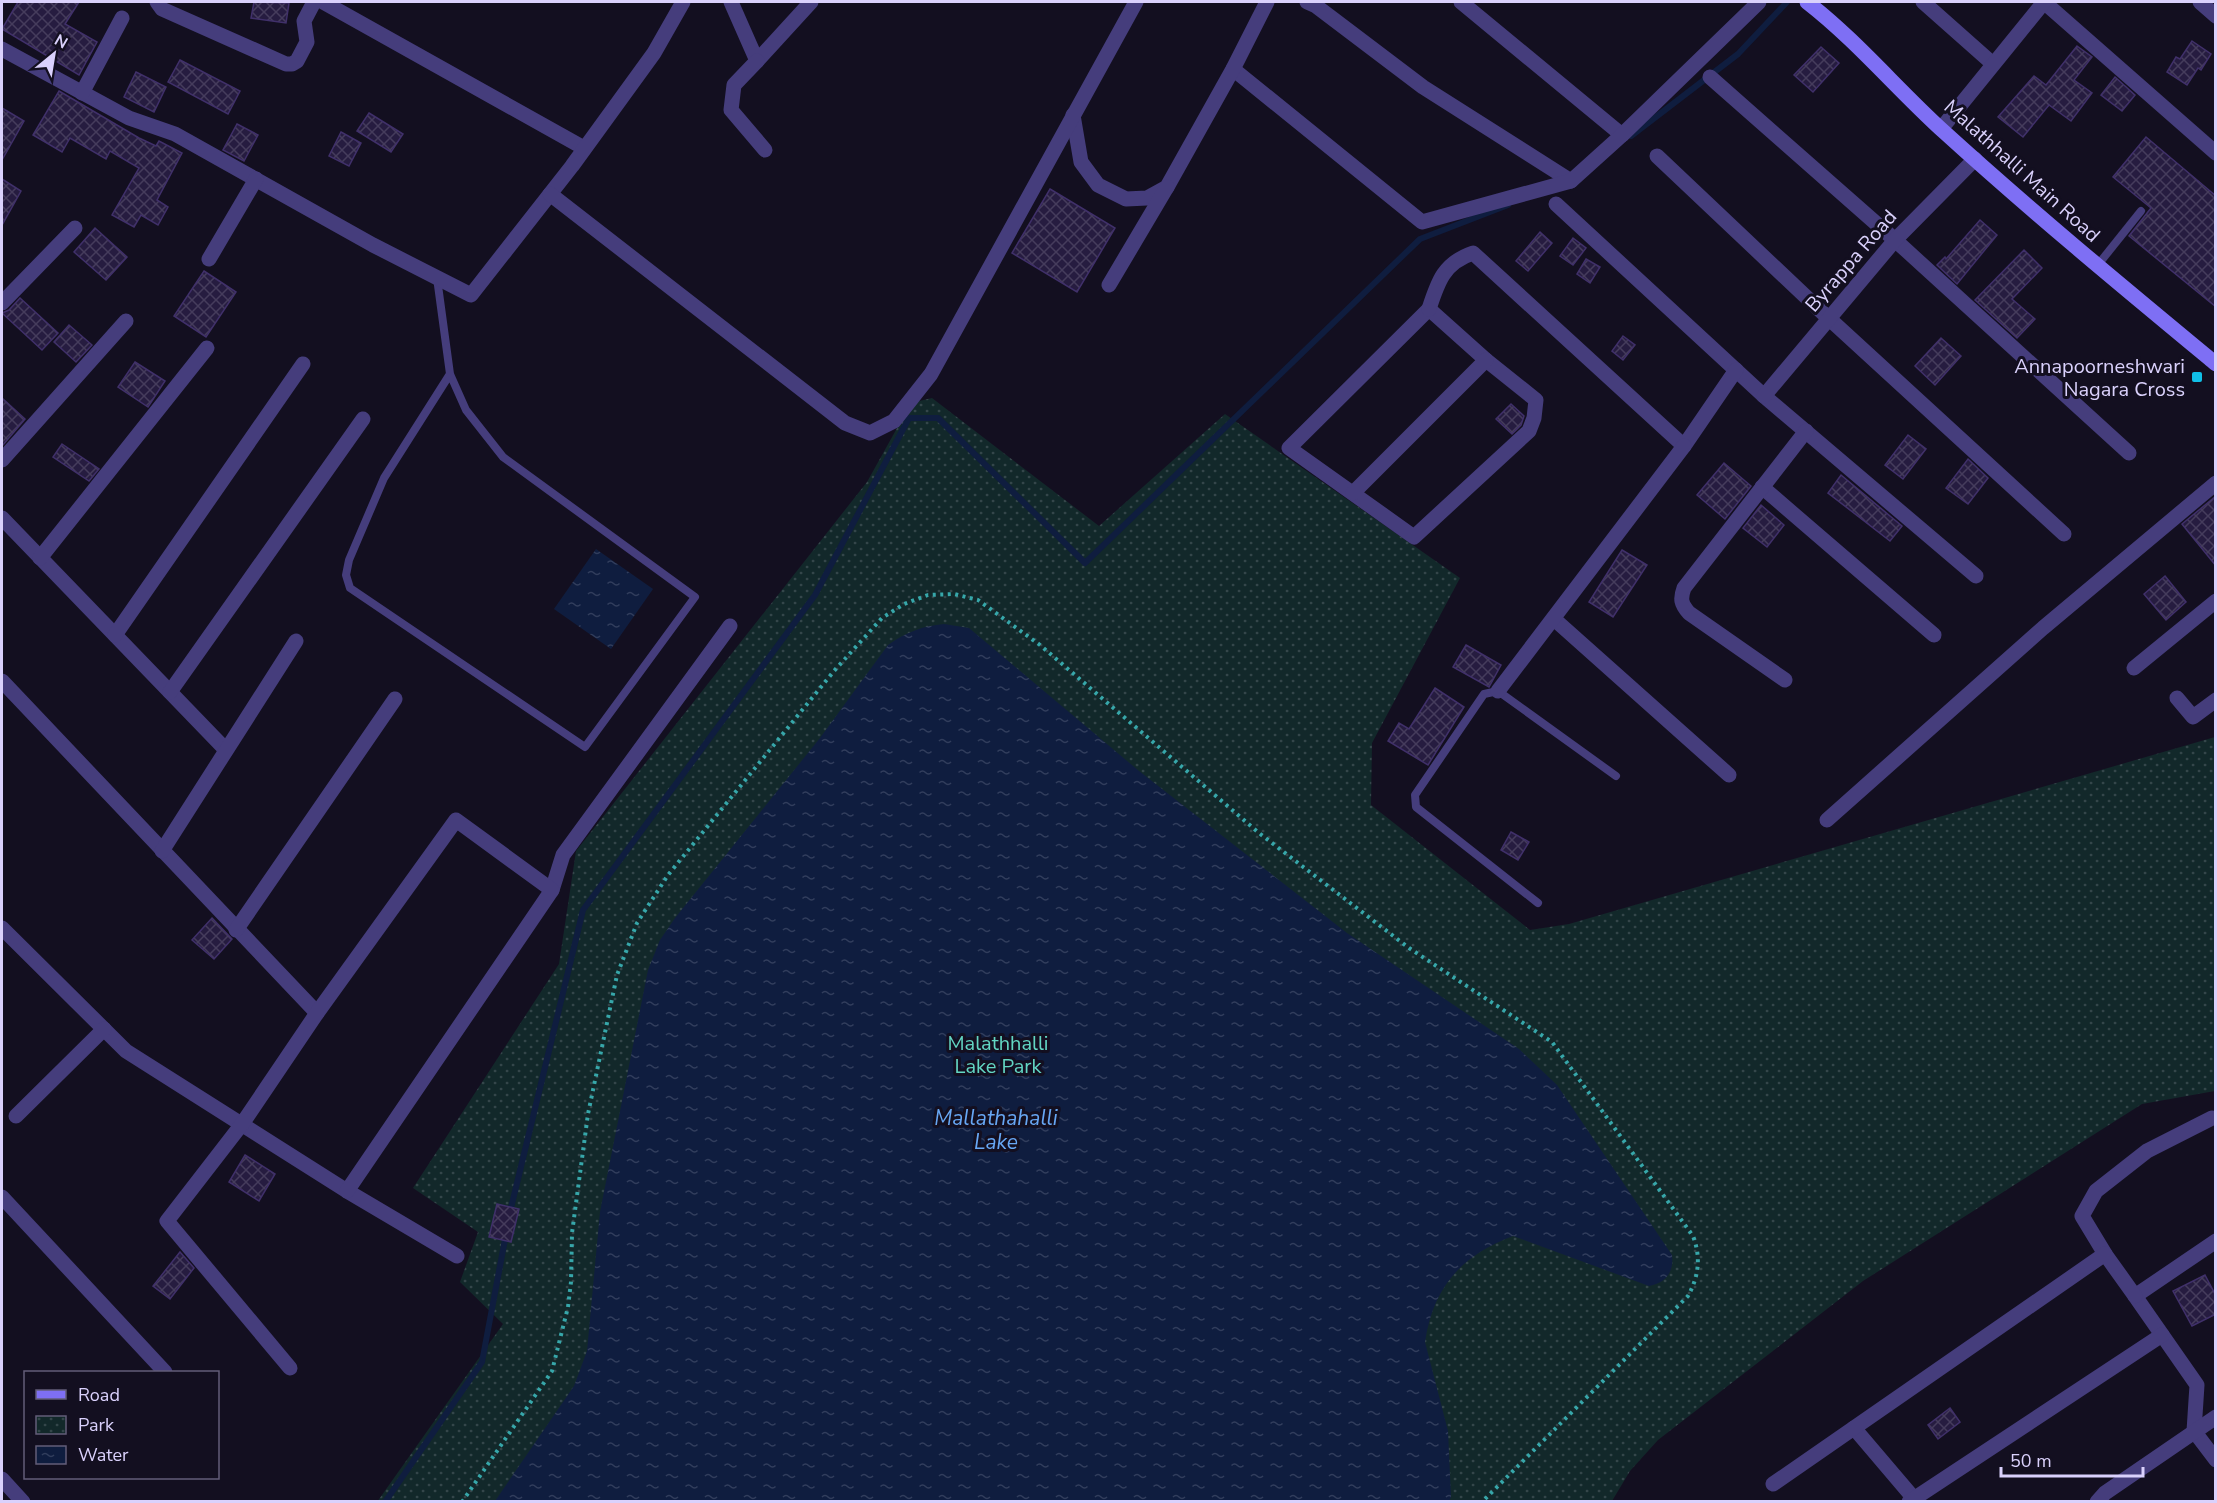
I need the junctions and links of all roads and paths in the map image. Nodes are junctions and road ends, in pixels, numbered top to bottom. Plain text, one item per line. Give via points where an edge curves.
1 (157, 2) edge
2 (314, 2) edge
3 (323, 2) edge
4 (683, 2) edge
5 (731, 2) edge
6 (811, 2) edge
7 (1136, 2) edge
8 (1267, 2) edge
9 (1307, 2) edge
10 (1461, 2) edge
11 (1759, 2) edge
12 (1807, 2) edge
13 (1923, 2) edge
14 (2044, 2) edge
15 (2200, 2) edge
16 (2216, 16) edge
17 (122, 18) dead end
18 (2, 50) edge
19 (757, 62) junction
20 (1993, 64) junction
21 (1233, 69) junction
22 (1710, 77) dead end
23 (82, 93) junction
24 (1073, 115) junction
25 (1941, 129) junction
26 (1622, 135) junction
27 (584, 148) junction
28 (765, 150) dead end
29 (2216, 153) edge
30 (1657, 156) dead end
31 (1975, 159) junction
32 (256, 179) junction
33 (1571, 181) junction
34 (1167, 187) junction
35 (550, 195) junction
36 (1556, 204) dead end
37 (2141, 211) dead end
38 (75, 228) dead end
39 (1895, 240) junction
40 (209, 259) dead end
41 (2097, 266) junction
42 (437, 278) junction
43 (1109, 285) dead end
44 (2, 303) edge
45 (1429, 309) junction
46 (1828, 318) junction
47 (126, 321) dead end
48 (207, 348) dead end
49 (1486, 360) junction
50 (303, 364) dead end
51 (2216, 364) edge
52 (1736, 370) junction
53 (450, 374) junction
54 (1764, 396) junction
55 (363, 419) dead end
56 (1806, 431) junction
57 (1684, 446) junction
58 (2129, 453) dead end
59 (2, 460) edge
60 (2216, 483) edge
61 (1762, 487) junction
62 (1353, 493) junction
63 (2, 518) edge
64 (2064, 534) dead end
65 (40, 558) junction
66 (1976, 576) dead end
67 (2216, 601) edge
68 (1554, 619) junction
69 (730, 626) dead end
70 (115, 635) junction
71 (1934, 635) dead end
72 (296, 641) dead end
73 (2134, 668) dead end
74 (1785, 680) dead end
75 (2, 681) edge
76 (1498, 691) junction
77 (170, 692) junction
78 (2177, 698) dead end
79 (395, 699) dead end
80 (2216, 700) edge
81 (226, 750) junction
82 (1729, 775) dead end
83 (1616, 776) dead end
84 (1827, 820) dead end
85 (162, 851) junction
86 (552, 890) junction
87 (1538, 903) dead end
88 (2, 928) edge
89 (236, 930) junction
90 (317, 1013) junction
91 (104, 1029) junction
92 (16, 1116) dead end
93 (2211, 1118) dead end
94 (242, 1124) junction
95 (347, 1191) junction
96 (2, 1197) edge
97 (2216, 1241) edge
98 (2106, 1254) junction
99 (457, 1256) dead end
100 (2134, 1296) junction
101 (2162, 1335) junction
102 (290, 1368) dead end
103 (164, 1371) edge
104 (2216, 1417) edge
105 (1854, 1428) junction
106 (2194, 1431) junction
107 (2216, 1460) edge
108 (2, 1479) edge
109 (1773, 1484) dead end
110 (2105, 1499) edge
111 (1914, 1500) edge
112 (23, 1502) edge
113 (462, 1502) edge
114 (1482, 1502) edge

1 - 2 street via 162,9 286,64 297,61 307,42 304,21
3 - 27 street
4 - 27 street via 654,53
5 - 19 street
6 - 19 street
7 - 24 street
8 - 21 street
9 - 33 street via 1423,87
10 - 26 street
11 - 26 street
12 - 25 main road, Malathhalli Main Road via 1832,21
13 - 20 street
14 - 20 street
14 - 29 street
15 - 16 street
17 - 23 street
18 - 23 street
19 - 28 street via 734,85 731,110
20 - 25 street
21 - 33 street via 1422,222
21 - 34 street
22 - 39 street
23 - 32 street via 129,118 175,134
24 - 34 street via 1082,162 1098,184 1126,199 1148,198
24 - 35 street via 931,374 894,421 870,433 845,423
25 - 31 main road, Malathhalli Main Road
26 - 33 street
27 - 35 street
30 - 46 street
31 - 39 street, Byrappa Road
31 - 41 main road, Malathhalli Main Road
32 - 40 street
32 - 42 street
34 - 43 street
35 - 42 street via 471,295
36 - 52 street
37 - 41 lane
38 - 44 street
39 - 46 street, Byrappa Road
39 - 58 street
41 - 51 main road, Malathhalli Main Road
42 - 53 lane
45 - 49 street
45 - 57 street via 1446,270 1457,258 1473,253
45 - 62 street via 1289,448
46 - 54 street, Byrappa Road
46 - 64 street
47 - 59 street
48 - 65 street
49 - 62 street
49 - 62 street via 1536,400 1528,431 1414,537
50 - 70 street
52 - 54 street
52 - 57 street
53 - 53 lane via 466,410 503,457 695,597 585,747 350,588 345,575 384,478
54 - 56 street
55 - 77 street
56 - 61 street
56 - 66 street
57 - 68 street
60 - 84 street via 2043,628
61 - 71 street
61 - 74 street via 1684,588 1681,598 1689,613
63 - 65 street
65 - 70 street
67 - 73 street
68 - 76 street
68 - 82 street
69 - 86 street via 563,855
70 - 77 street
72 - 81 street
75 - 85 street
76 - 83 lane
76 - 87 lane via 1484,694 1415,795 1416,807
77 - 81 street
78 - 80 street via 2193,717
79 - 89 street
81 - 85 street
85 - 89 street
86 - 90 street via 456,820
86 - 95 street
88 - 91 street
89 - 90 street
90 - 94 street
91 - 92 street
91 - 94 street via 126,1051
93 - 98 street via 2146,1151 2096,1191 2082,1216
94 - 95 street
94 - 102 street via 167,1221
95 - 99 street
96 - 103 street
97 - 100 street
98 - 100 street
98 - 105 street
100 - 101 street
101 - 106 street via 2196,1385
101 - 111 street
104 - 106 street
105 - 109 street
105 - 111 street
106 - 107 street
106 - 110 street
108 - 112 street
113 - 114 path via 552,1371 559,1350 571,1282 572,1233 588,1114 617,975 637,923 668,874 834,671 892,610 916,599 941,594 978,600 1040,645 1259,833 1409,948 1552,1042 1692,1236 1698,1253 1698,1272 1688,1296

